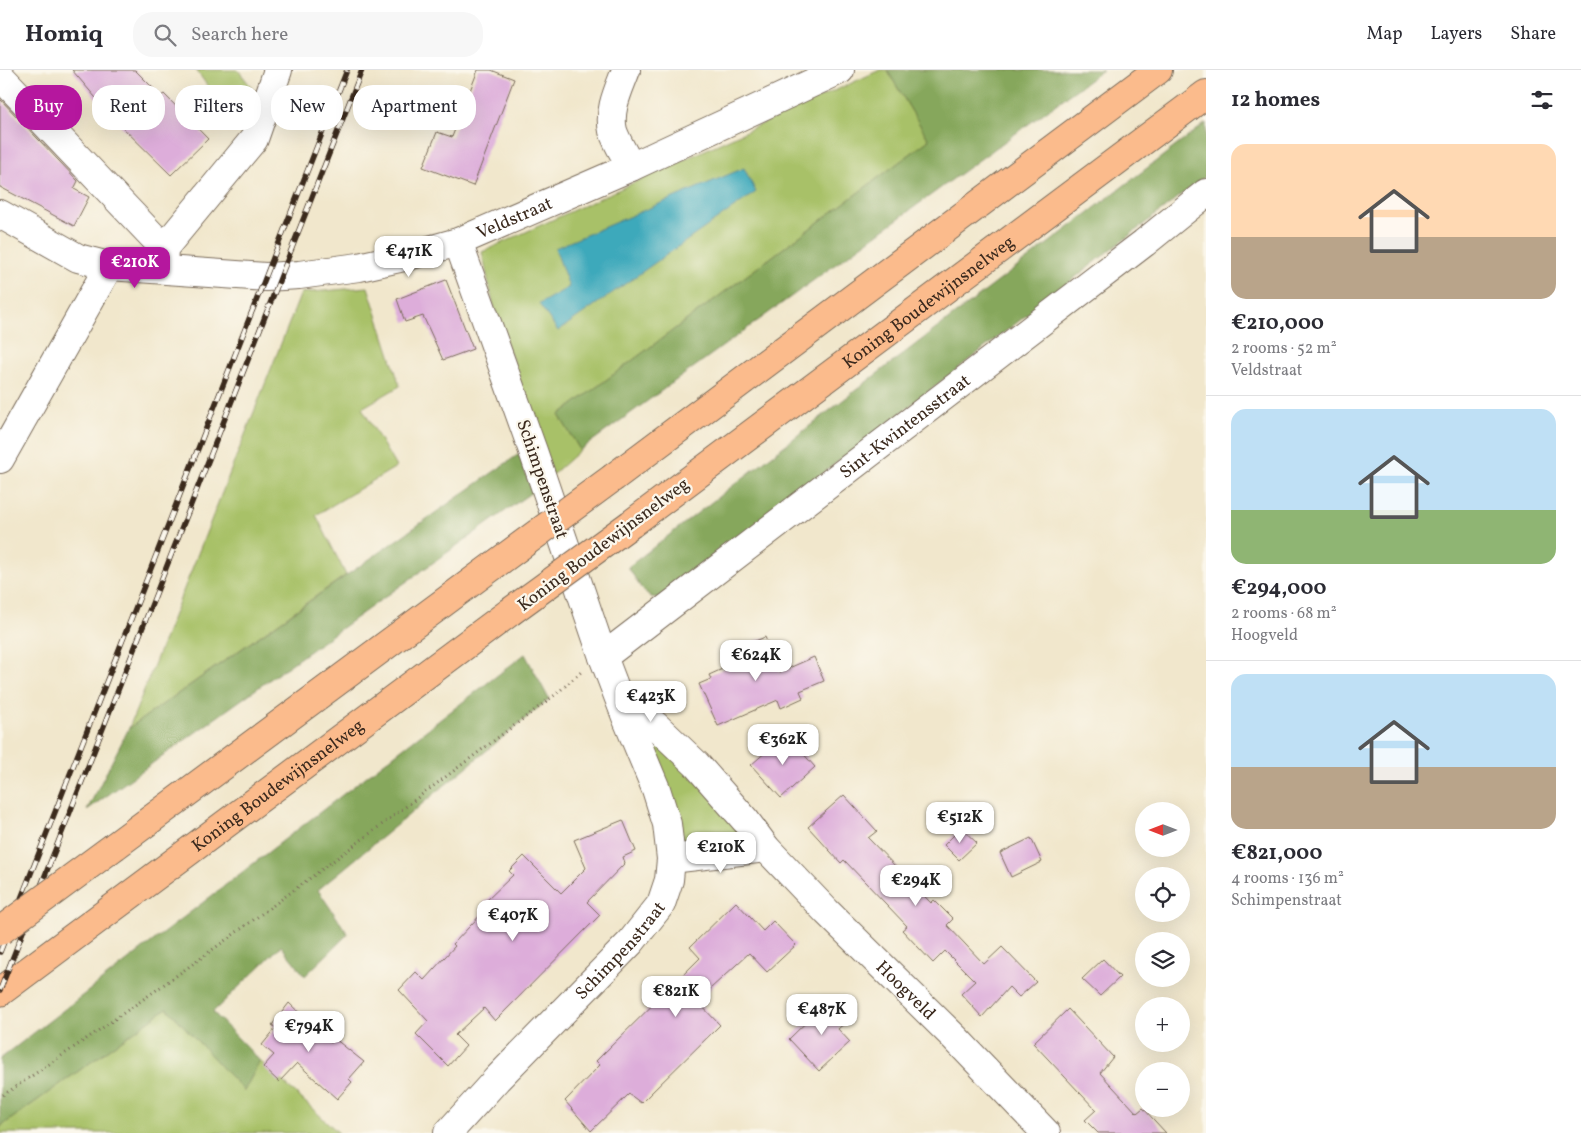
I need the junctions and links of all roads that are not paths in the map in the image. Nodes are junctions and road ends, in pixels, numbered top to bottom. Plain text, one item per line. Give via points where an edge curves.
1 (278, 70) edge
2 (626, 70) edge
3 (840, 70) edge
4 (1158, 70) edge
5 (0, 76) edge
6 (1206, 94) edge
7 (630, 167) junction
8 (1206, 193) edge
9 (0, 214) edge
10 (458, 242) junction
11 (164, 259) junction
12 (109, 266) junction
13 (0, 459) edge
14 (603, 655) junction
15 (618, 696) junction
16 (766, 848) junction
17 (671, 859) junction
18 (0, 932) edge
19 (0, 992) edge
20 (448, 1133) edge
21 (1046, 1133) edge

1 - 11 street via 254,139
2 - 7 street via 611,116 614,132
3 - 7 street, Veldstraat
4 - 18 highway, bridge
5 - 11 street
6 - 19 highway, Koning Boudewijnsnelweg, bridge
7 - 10 street, Veldstraat
8 - 14 street, Sint-Kwintensstraat
9 - 12 street, Veldstraat via 78,258
10 - 11 street, Veldstraat via 359,268 266,277
10 - 14 street, Schimpenstraat
11 - 12 street, Veldstraat
12 - 13 street
14 - 15 street, Schimpenstraat
15 - 16 street, Hoogveld via 696,764
15 - 17 street, Schimpenstraat via 656,788 667,824
16 - 17 street
16 - 21 street, Hoogveld
17 - 20 street, Schimpenstraat via 669,880 661,904 631,942

